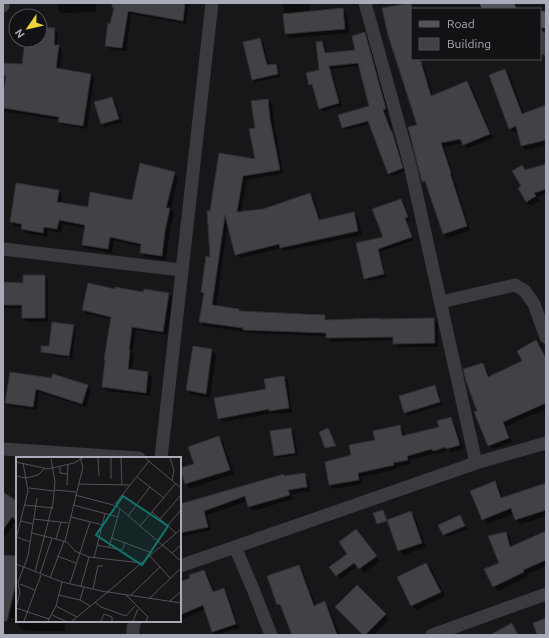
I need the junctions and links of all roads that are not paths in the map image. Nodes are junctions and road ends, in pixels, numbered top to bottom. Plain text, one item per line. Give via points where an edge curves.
1 (212, 3) edge
2 (366, 3) edge
3 (488, 3) edge
4 (505, 8) edge
5 (541, 39) edge
6 (546, 49) edge
7 (3, 249) edge
8 (182, 270) junction
9 (441, 302) junction
10 (546, 337) edge
11 (546, 443) edge
12 (3, 449) edge
13 (124, 457) edge
14 (161, 457) edge
15 (476, 463) junction
16 (235, 547) junction
17 (181, 566) edge
18 (546, 594) edge
19 (135, 622) edge
20 (133, 635) edge
21 (271, 635) edge
22 (432, 635) edge

1 - 8 street
2 - 9 street via 410,165
3 - 4 main road
5 - 6 street
7 - 8 street
8 - 14 street
9 - 10 street via 515,285 525,290 534,304
9 - 15 street
11 - 15 street
12 - 13 street
15 - 16 street
16 - 17 street
16 - 21 street
18 - 22 street
19 - 20 street

